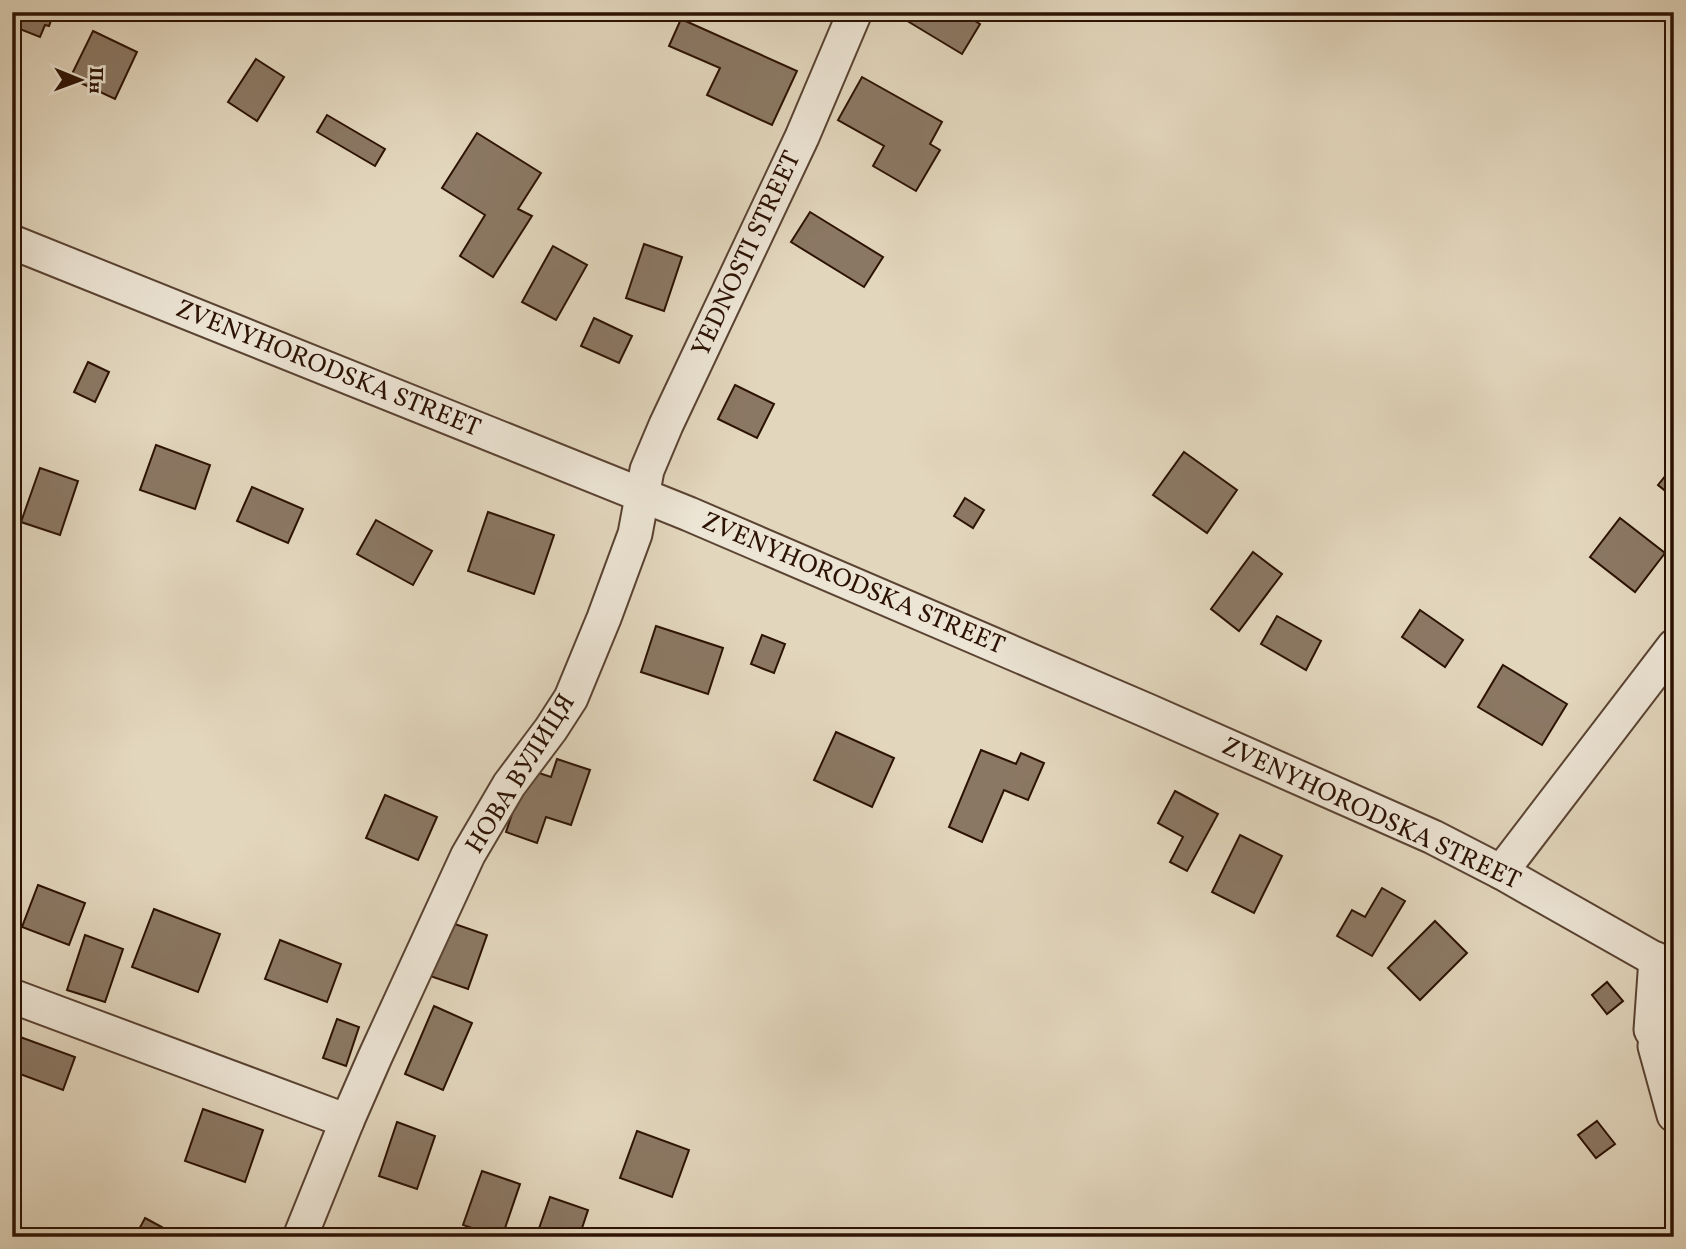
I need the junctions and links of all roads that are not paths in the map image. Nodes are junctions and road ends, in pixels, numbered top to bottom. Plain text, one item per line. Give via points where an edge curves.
1 (855, 12) edge
2 (12, 242) edge
3 (642, 496) junction
4 (1674, 646) edge
5 (1501, 872) junction
6 (1665, 965) edge
7 (12, 996) edge
8 (1651, 1030) junction
9 (1674, 1068) edge
10 (1674, 1115) edge
11 (347, 1121) junction
12 (300, 1237) edge

1 - 3 street, YEDNOSTI STREET via 802,138 666,425 647,470
2 - 3 street, ZVENYHORODSKA STREET
3 - 5 street, ZVENYHORODSKA STREET via 1185,727
3 - 11 street, НОВА ВУЛИЦЯ via 635,534 571,698 509,785 468,855
4 - 5 street
5 - 6 street, ZVENYHORODSKA STREET
6 - 8 street
7 - 11 street
8 - 9 street
8 - 10 street
11 - 12 street, НОВА ВУЛИЦЯ

